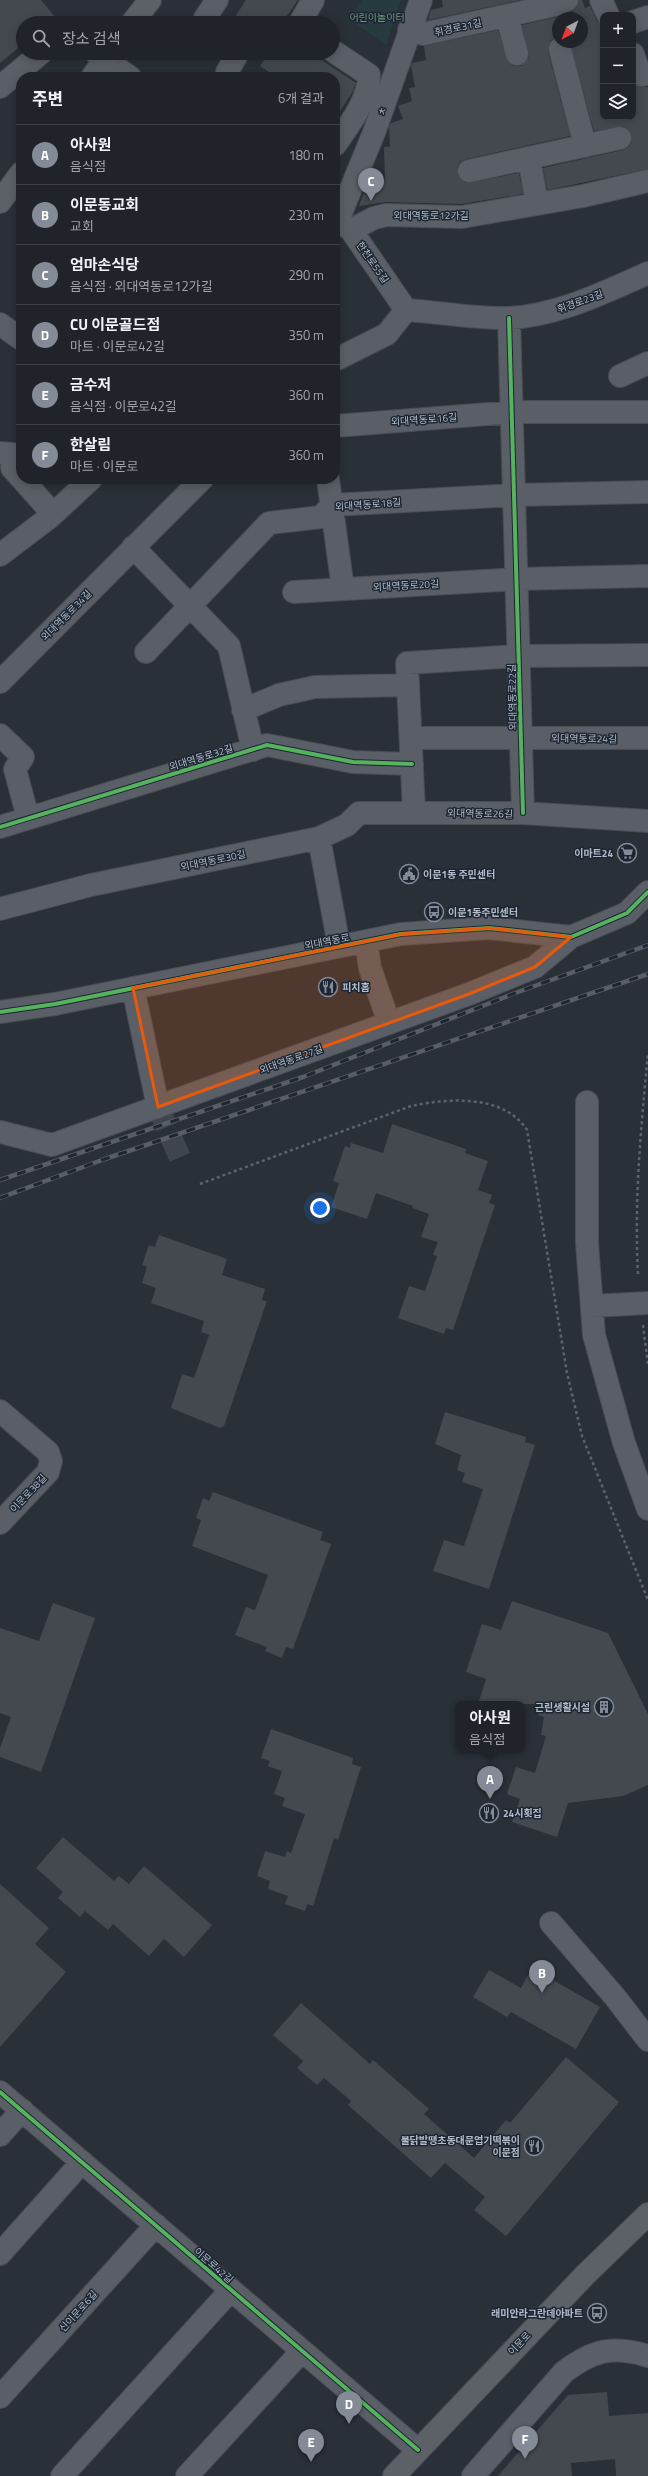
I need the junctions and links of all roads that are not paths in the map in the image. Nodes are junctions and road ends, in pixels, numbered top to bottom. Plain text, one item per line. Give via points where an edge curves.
1 (150, 0) edge
2 (218, 0) edge
3 (313, 0) edge
4 (420, 0) edge
5 (567, 0) edge
6 (601, 0) edge
7 (607, 12) edge
8 (137, 16) edge
9 (206, 16) edge
10 (304, 16) edge
11 (507, 16) junction
12 (648, 17) edge
13 (636, 21) edge
14 (410, 30) junction
15 (560, 49) dead end
16 (516, 54) dead end
17 (340, 56) edge
18 (33, 60) edge
19 (100, 60) edge
20 (109, 60) edge
21 (234, 60) edge
22 (636, 63) edge
23 (19, 72) edge
24 (94, 72) edge
25 (124, 72) edge
26 (227, 72) edge
27 (16, 74) edge
28 (648, 74) edge
29 (0, 88) edge
30 (340, 137) edge
31 (620, 138) dead end
32 (585, 146) junction
33 (529, 158) junction
34 (469, 171) dead end
35 (11, 178) edge
36 (648, 181) edge
37 (0, 202) edge
38 (537, 204) junction
39 (341, 223) edge
40 (648, 273) edge
41 (406, 310) junction
42 (509, 318) junction
43 (0, 324) edge
44 (16, 335) edge
45 (340, 358) edge
46 (648, 363) edge
47 (620, 376) dead end
48 (514, 412) junction
49 (648, 412) edge
50 (340, 426) edge
51 (0, 453) edge
52 (16, 473) edge
53 (26, 484) edge
54 (86, 484) edge
55 (197, 484) edge
56 (329, 484) edge
57 (648, 492) edge
58 (515, 495) junction
59 (332, 505) junction
60 (53, 514) junction
61 (133, 547) junction
62 (0, 556) edge
63 (648, 576) edge
64 (517, 579) junction
65 (343, 589) junction
66 (294, 592) dead end
67 (189, 606) junction
68 (146, 652) dead end
69 (519, 656) junction
70 (648, 656) edge
71 (0, 682) edge
72 (408, 685) junction
73 (243, 710) junction
74 (0, 735) edge
75 (520, 737) junction
76 (411, 738) junction
77 (648, 738) edge
78 (252, 750) junction
79 (412, 764) junction
80 (414, 812) junction
81 (523, 813) junction
82 (28, 818) junction
83 (648, 821) edge
84 (0, 827) edge
85 (319, 838) junction
86 (648, 892) edge
87 (0, 909) edge
88 (638, 913) edge
89 (571, 937) junction
90 (366, 941) junction
91 (339, 946) junction
92 (133, 988) junction
93 (0, 1012) edge
94 (389, 1023) junction
95 (587, 1102) dead end
96 (158, 1106) junction
97 (0, 1132) edge
98 (648, 1303) edge
99 (592, 1306) junction
100 (0, 1411) edge
101 (648, 1509) edge
102 (0, 1524) edge
103 (551, 1923) dead end
104 (648, 2040) edge
105 (0, 2092) edge
106 (22, 2110) junction
107 (0, 2135) edge
108 (82, 2162) junction
109 (648, 2214) edge
110 (156, 2225) junction
111 (0, 2254) edge
112 (231, 2290) junction
113 (302, 2351) junction
114 (648, 2356) edge
115 (0, 2397) edge
116 (418, 2450) junction
117 (62, 2476) edge
118 (187, 2476) edge
119 (394, 2476) edge
120 (473, 2476) edge

1 - 8 main road
2 - 9 street
3 - 10 street
4 - 14 street, ㅊ
5 - 11 street, 휘경로31길 via 555,6
6 - 7 street
11 - 14 street, 휘경로31길 via 423,34
11 - 16 street
12 - 13 street
14 - 39 street, ㅊ
15 - 32 street
17 - 30 street via 369,75 357,111
18 - 23 street
19 - 24 main road
20 - 25 street
21 - 26 street
22 - 28 street via 640,75
27 - 29 street
31 - 32 street
32 - 33 street
33 - 34 street
33 - 38 street
35 - 37 main road
36 - 38 street, 외대역동로12가길
38 - 39 street, 외대역동로12가길 via 462,217 386,215
39 - 41 street, 한천로55길
40 - 42 street, 휘경로23길 via 547,313
41 - 42 street, 휘경로23길
41 - 45 street via 387,334
42 - 48 street
43 - 44 street
46 - 47 street
48 - 49 street, 외대역동로16길
48 - 50 street, 외대역동로16길
48 - 58 street
51 - 52 street via 13,454 12,468
53 - 60 street
54 - 60 street
55 - 61 street, 외대역동로34길
56 - 59 street
57 - 58 street, 외대역동로18길
58 - 59 street, 외대역동로18길
58 - 64 street
59 - 65 street
59 - 67 street, 외대역동로18길 via 321,518 269,523
60 - 62 street
61 - 67 street
61 - 71 street, 외대역동로34길
63 - 64 street, 외대역동로20길
64 - 65 street, 외대역동로20길
64 - 69 street
65 - 66 street, 외대역동로20길
67 - 68 street, 외대역동로18길
67 - 73 street via 229,646
69 - 70 street, 외대역동로22길
69 - 72 street, 외대역동로22길 via 408,663
69 - 75 street, 외대역동로22길
72 - 73 street via 315,687 279,695
72 - 76 street, 외대역동로22길
73 - 78 street
74 - 82 street via 23,757 15,769
75 - 76 street, 외대역동로24길
75 - 77 street, 외대역동로24길
75 - 81 street
76 - 79 street, 외대역동로22길
78 - 79 street, 외대역동로32길 via 267,745 353,762
78 - 82 street, 외대역동로32길
79 - 80 street, 외대역동로22길
80 - 81 street, 외대역동로26길
80 - 85 street, 외대역동로26길 via 359,813 347,825
81 - 83 street, 외대역동로26길
82 - 84 street, 외대역동로32길
85 - 87 street, 외대역동로30길 via 91,885
85 - 91 street
86 - 88 street, 외대역동로
88 - 89 street, 외대역동로
89 - 90 street, 외대역동로 via 489,928 401,934
89 - 94 street, 외대역동로27길 via 535,967
90 - 91 street, 외대역동로
90 - 94 street, 외대역동로 via 370,968
91 - 92 street, 외대역동로
92 - 93 street, 외대역동로
92 - 96 street
94 - 96 street, 외대역동로27길
95 - 99 street via 587,1243
96 - 97 street, 외대역동로27길 via 52,1145
98 - 99 street
99 - 101 street via 594,1335 609,1394
100 - 102 street, 이문로38길 via 48,1452 51,1462 48,1472
103 - 104 street via 615,1997
105 - 106 street, 이문로42길
106 - 107 street
106 - 108 street, 이문로42길
108 - 110 street, 이문로42길
108 - 111 street
109 - 116 main road, 이문로 via 585,2275
110 - 112 street, 이문로42길
110 - 115 street, 신이문로6길
112 - 113 street, 이문로42길
112 - 117 street
113 - 116 street, 이문로42길
113 - 118 street
114 - 120 street via 630,2350 610,2350 594,2353 576,2362 564,2372
116 - 119 main road, 이문로

